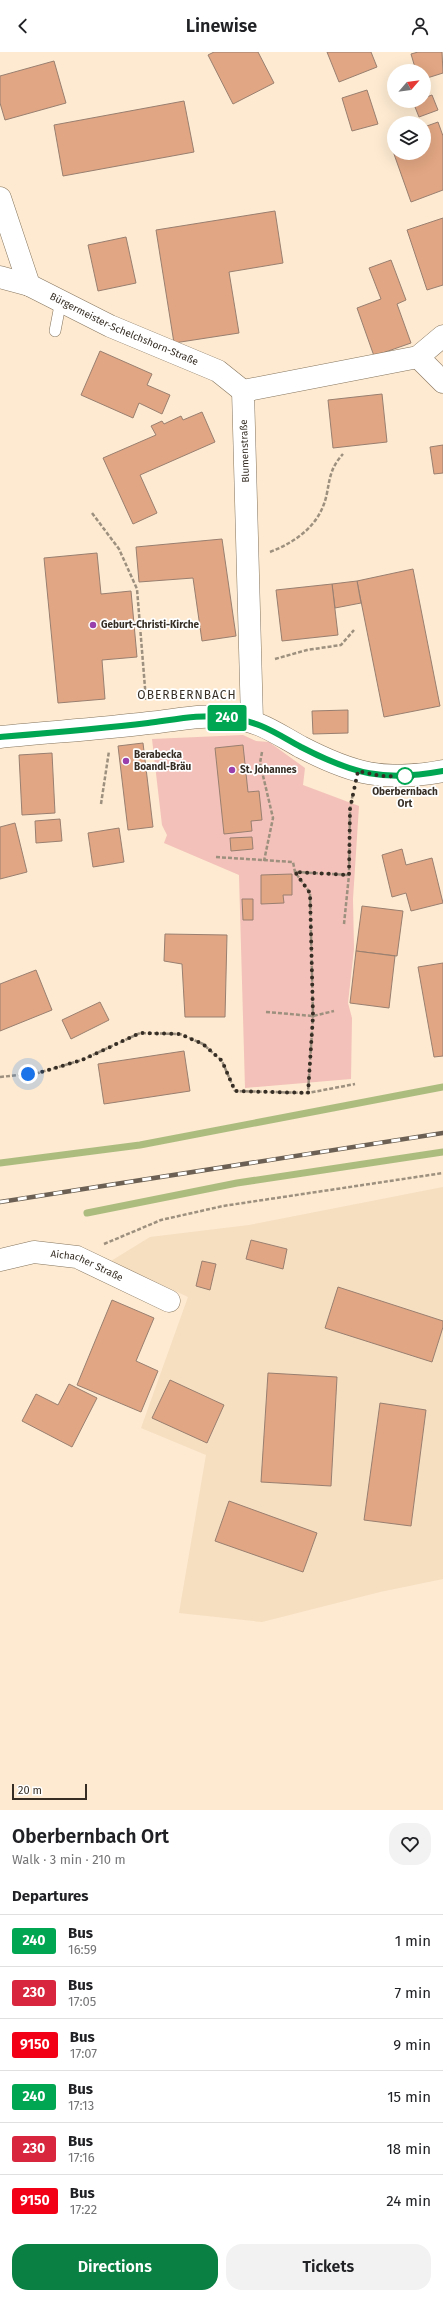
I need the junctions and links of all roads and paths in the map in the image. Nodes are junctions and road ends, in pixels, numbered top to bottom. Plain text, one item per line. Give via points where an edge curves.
1 (0, 198) edge
2 (0, 277) edge
3 (29, 285) junction
4 (61, 300) junction
5 (55, 331) dead end
6 (443, 336) edge
7 (418, 357) junction
8 (443, 382) edge
9 (243, 391) junction
10 (343, 454) dead end
11 (92, 514) dead end
12 (247, 557) junction
13 (354, 630) dead end
14 (250, 666) junction
15 (252, 721) junction
16 (148, 723) junction
17 (112, 727) junction
18 (275, 731) junction
19 (0, 737) edge
20 (358, 771) junction
21 (443, 771) edge
22 (102, 804) dead end
23 (216, 857) dead end
24 (264, 860) junction
25 (295, 872) junction
26 (349, 875) junction
27 (344, 924) dead end
28 (334, 1011) dead end
29 (266, 1012) dead end
30 (313, 1016) junction
31 (0, 1077) edge
32 (355, 1084) dead end
33 (308, 1093) junction
34 (443, 1173) edge
35 (77, 1257) junction
36 (0, 1260) edge
37 (169, 1301) dead end

1 - 3 street
2 - 3 street, Bürgermeister-Schelchshorn-Straße
3 - 4 street, Bürgermeister-Schelchshorn-Straße
4 - 5 lane
4 - 9 street, Bürgermeister-Schelchshorn-Straße via 110,326 218,371
6 - 7 street
7 - 8 street
7 - 9 street
9 - 12 street, Blumenstraße
10 - 12 path via 334,464 328,478 322,511 313,525 286,546
11 - 16 path via 119,549 137,589
12 - 14 street, Blumenstraße
13 - 14 path via 341,645 307,650
14 - 15 street, Blumenstraße
15 - 16 street via 224,717
15 - 18 street
16 - 17 street
17 - 19 street
17 - 22 path
18 - 20 street via 333,763
18 - 24 path via 262,750 260,763 273,818
20 - 21 street via 381,776 413,777
20 - 26 path via 350,809
23 - 24 path
24 - 25 path via 293,862
25 - 26 path
25 - 30 path via 310,893
26 - 27 path
28 - 30 path
29 - 30 path
30 - 33 path
31 - 33 path via 38,1073 82,1060 140,1033 180,1034 203,1044 222,1061 235,1091
32 - 33 path
34 - 35 path via 200,1211 161,1220
35 - 36 street, Aichacher Straße via 34,1252
35 - 37 street, Aichacher Straße

